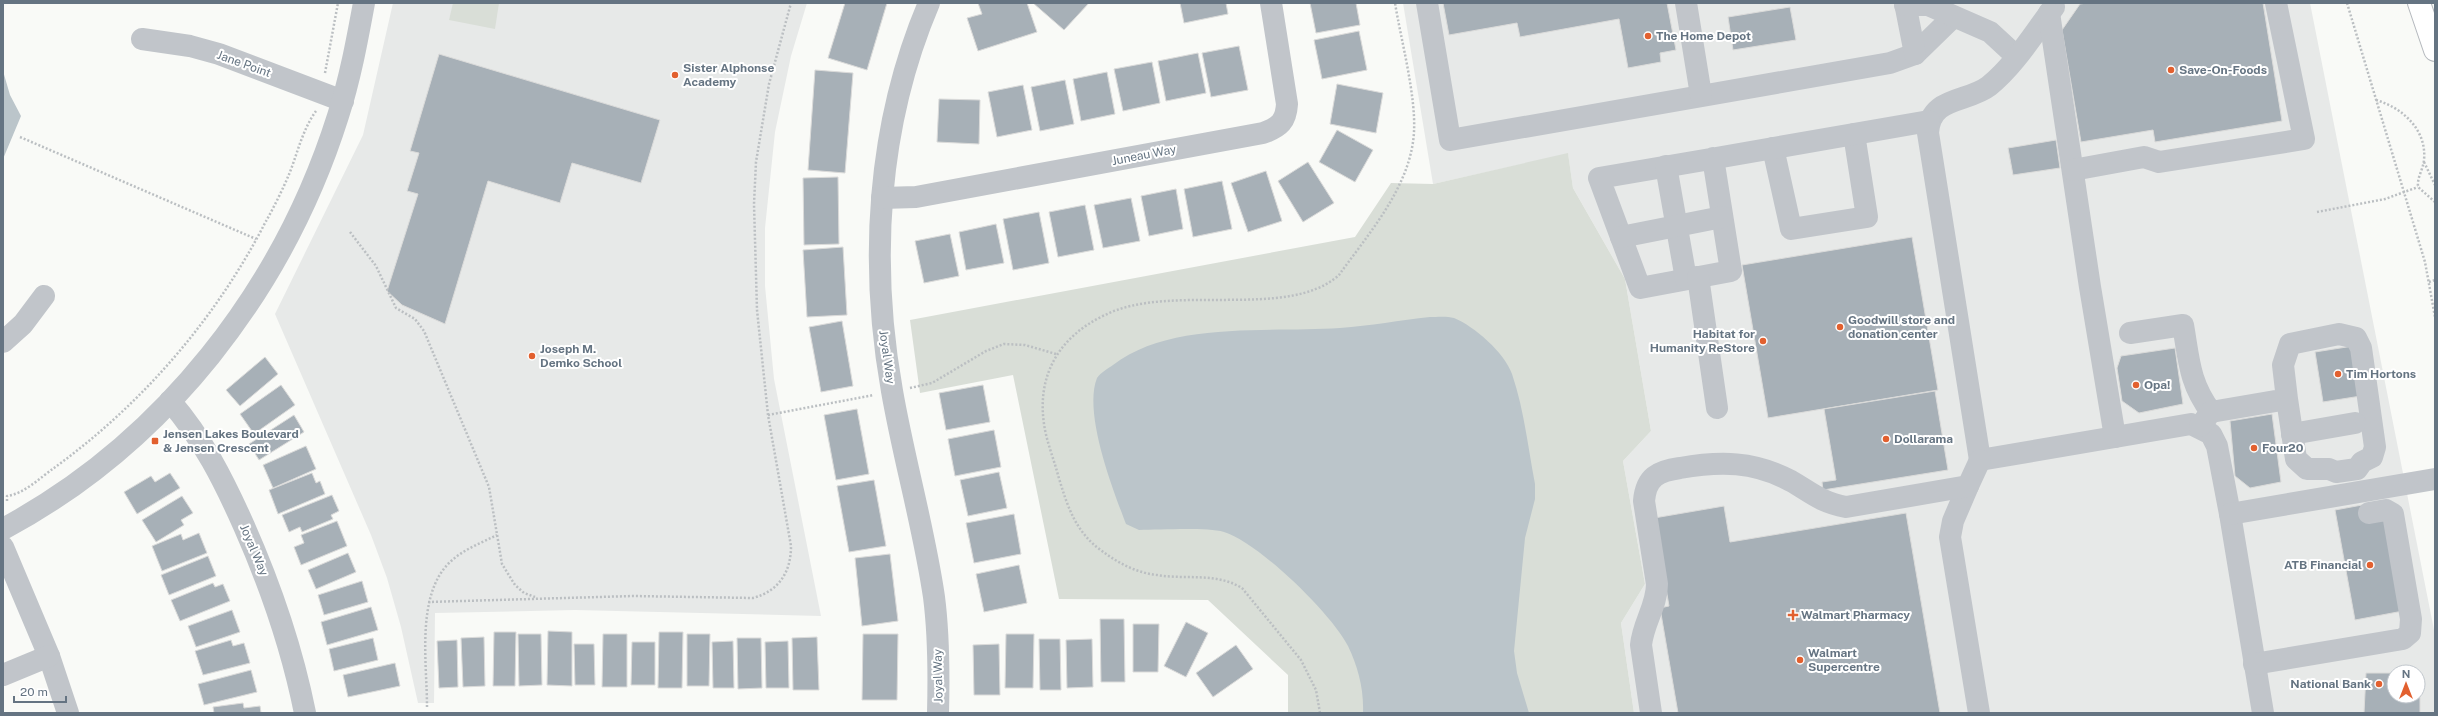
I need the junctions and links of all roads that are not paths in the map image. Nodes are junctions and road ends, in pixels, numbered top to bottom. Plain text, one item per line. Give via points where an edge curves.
1 (364, 3) edge
2 (930, 3) edge
3 (1271, 3) edge
4 (1427, 3) edge
5 (1686, 3) edge
6 (2276, 3) edge
7 (2419, 3) edge
8 (1905, 4) edge
9 (2053, 8) edge
10 (1953, 17) junction
11 (142, 39) dead end
12 (2435, 50) edge
13 (1915, 54) junction
14 (2016, 56) junction
15 (1701, 95) junction
16 (343, 102) junction
17 (1928, 121) junction
18 (1854, 134) junction
19 (1773, 148) junction
20 (1713, 158) junction
21 (1666, 166) junction
22 (2072, 170) junction
23 (882, 198) junction
24 (1722, 217) junction
25 (1677, 226) junction
26 (1621, 237) junction
27 (1692, 278) junction
28 (44, 296) dead end
29 (2130, 333) dead end
30 (3, 342) edge
31 (2288, 399) junction
32 (170, 401) junction
33 (1717, 408) dead end
34 (2205, 419) junction
35 (2355, 423) dead end
36 (2292, 434) junction
37 (2115, 437) junction
38 (1980, 460) junction
39 (2435, 479) edge
40 (1968, 486) junction
41 (2369, 513) dead end
42 (2230, 514) junction
43 (3, 529) edge
44 (3, 547) edge
45 (49, 656) junction
46 (2254, 664) junction
47 (3, 675) edge
48 (68, 713) edge
49 (305, 713) edge
50 (938, 713) edge
51 (1651, 713) edge
52 (1979, 713) edge
53 (2263, 713) edge

1 - 16 street
2 - 23 street, Joyal Way via 902,85
3 - 23 street, Juneau Way via 1287,104 1285,119 1275,129 916,197
4 - 15 street via 1450,140
5 - 15 street
6 - 22 street via 2304,139 2159,162 2144,157
7 - 12 main road
8 - 10 street via 1928,5
8 - 13 street
9 - 14 street
9 - 22 street
10 - 13 street
10 - 14 street via 1990,32
11 - 16 street, Jane Point via 190,46 219,54
13 - 15 street via 1890,62
14 - 17 street via 1988,86 1941,107
16 - 32 street via 309,193 268,272 236,321
17 - 18 street
17 - 38 street
18 - 19 street
18 - 19 street via 1867,217 1791,229
19 - 20 street
20 - 21 street
20 - 24 street
21 - 25 street
21 - 26 street via 1599,178
22 - 37 street
23 - 50 street, Joyal Way via 878,257 881,311 892,392 934,599 939,658
24 - 25 street
24 - 27 street via 1731,271
25 - 26 street
25 - 27 street
26 - 27 street via 1640,288
27 - 33 street
28 - 30 street via 23,324
29 - 34 street via 2183,325 2193,382 2201,398
31 - 34 street
31 - 36 street
31 - 36 street via 2283,365 2290,344 2339,334 2356,338 2361,348 2375,448 2372,457 2362,462 2353,458 2334,461 2329,468 2307,469 2296,459
32 - 43 street via 126,445 89,476 42,508
32 - 49 street, Joyal Way via 190,424 210,455 261,565 285,630
34 - 37 street via 2191,424
34 - 42 street via 2217,446
35 - 36 street
37 - 38 street
38 - 40 street
39 - 42 street
40 - 51 street via 1846,507 1828,503 1791,481 1765,470 1735,462 1709,462 1668,470 1653,477 1646,487 1644,501 1657,597 1642,634 1641,645
40 - 52 street via 1953,521 1950,537
41 - 46 street via 2386,510 2393,514 2411,619 2410,633 2403,639
42 - 46 street
44 - 45 street
45 - 47 street
45 - 48 street
46 - 53 street

